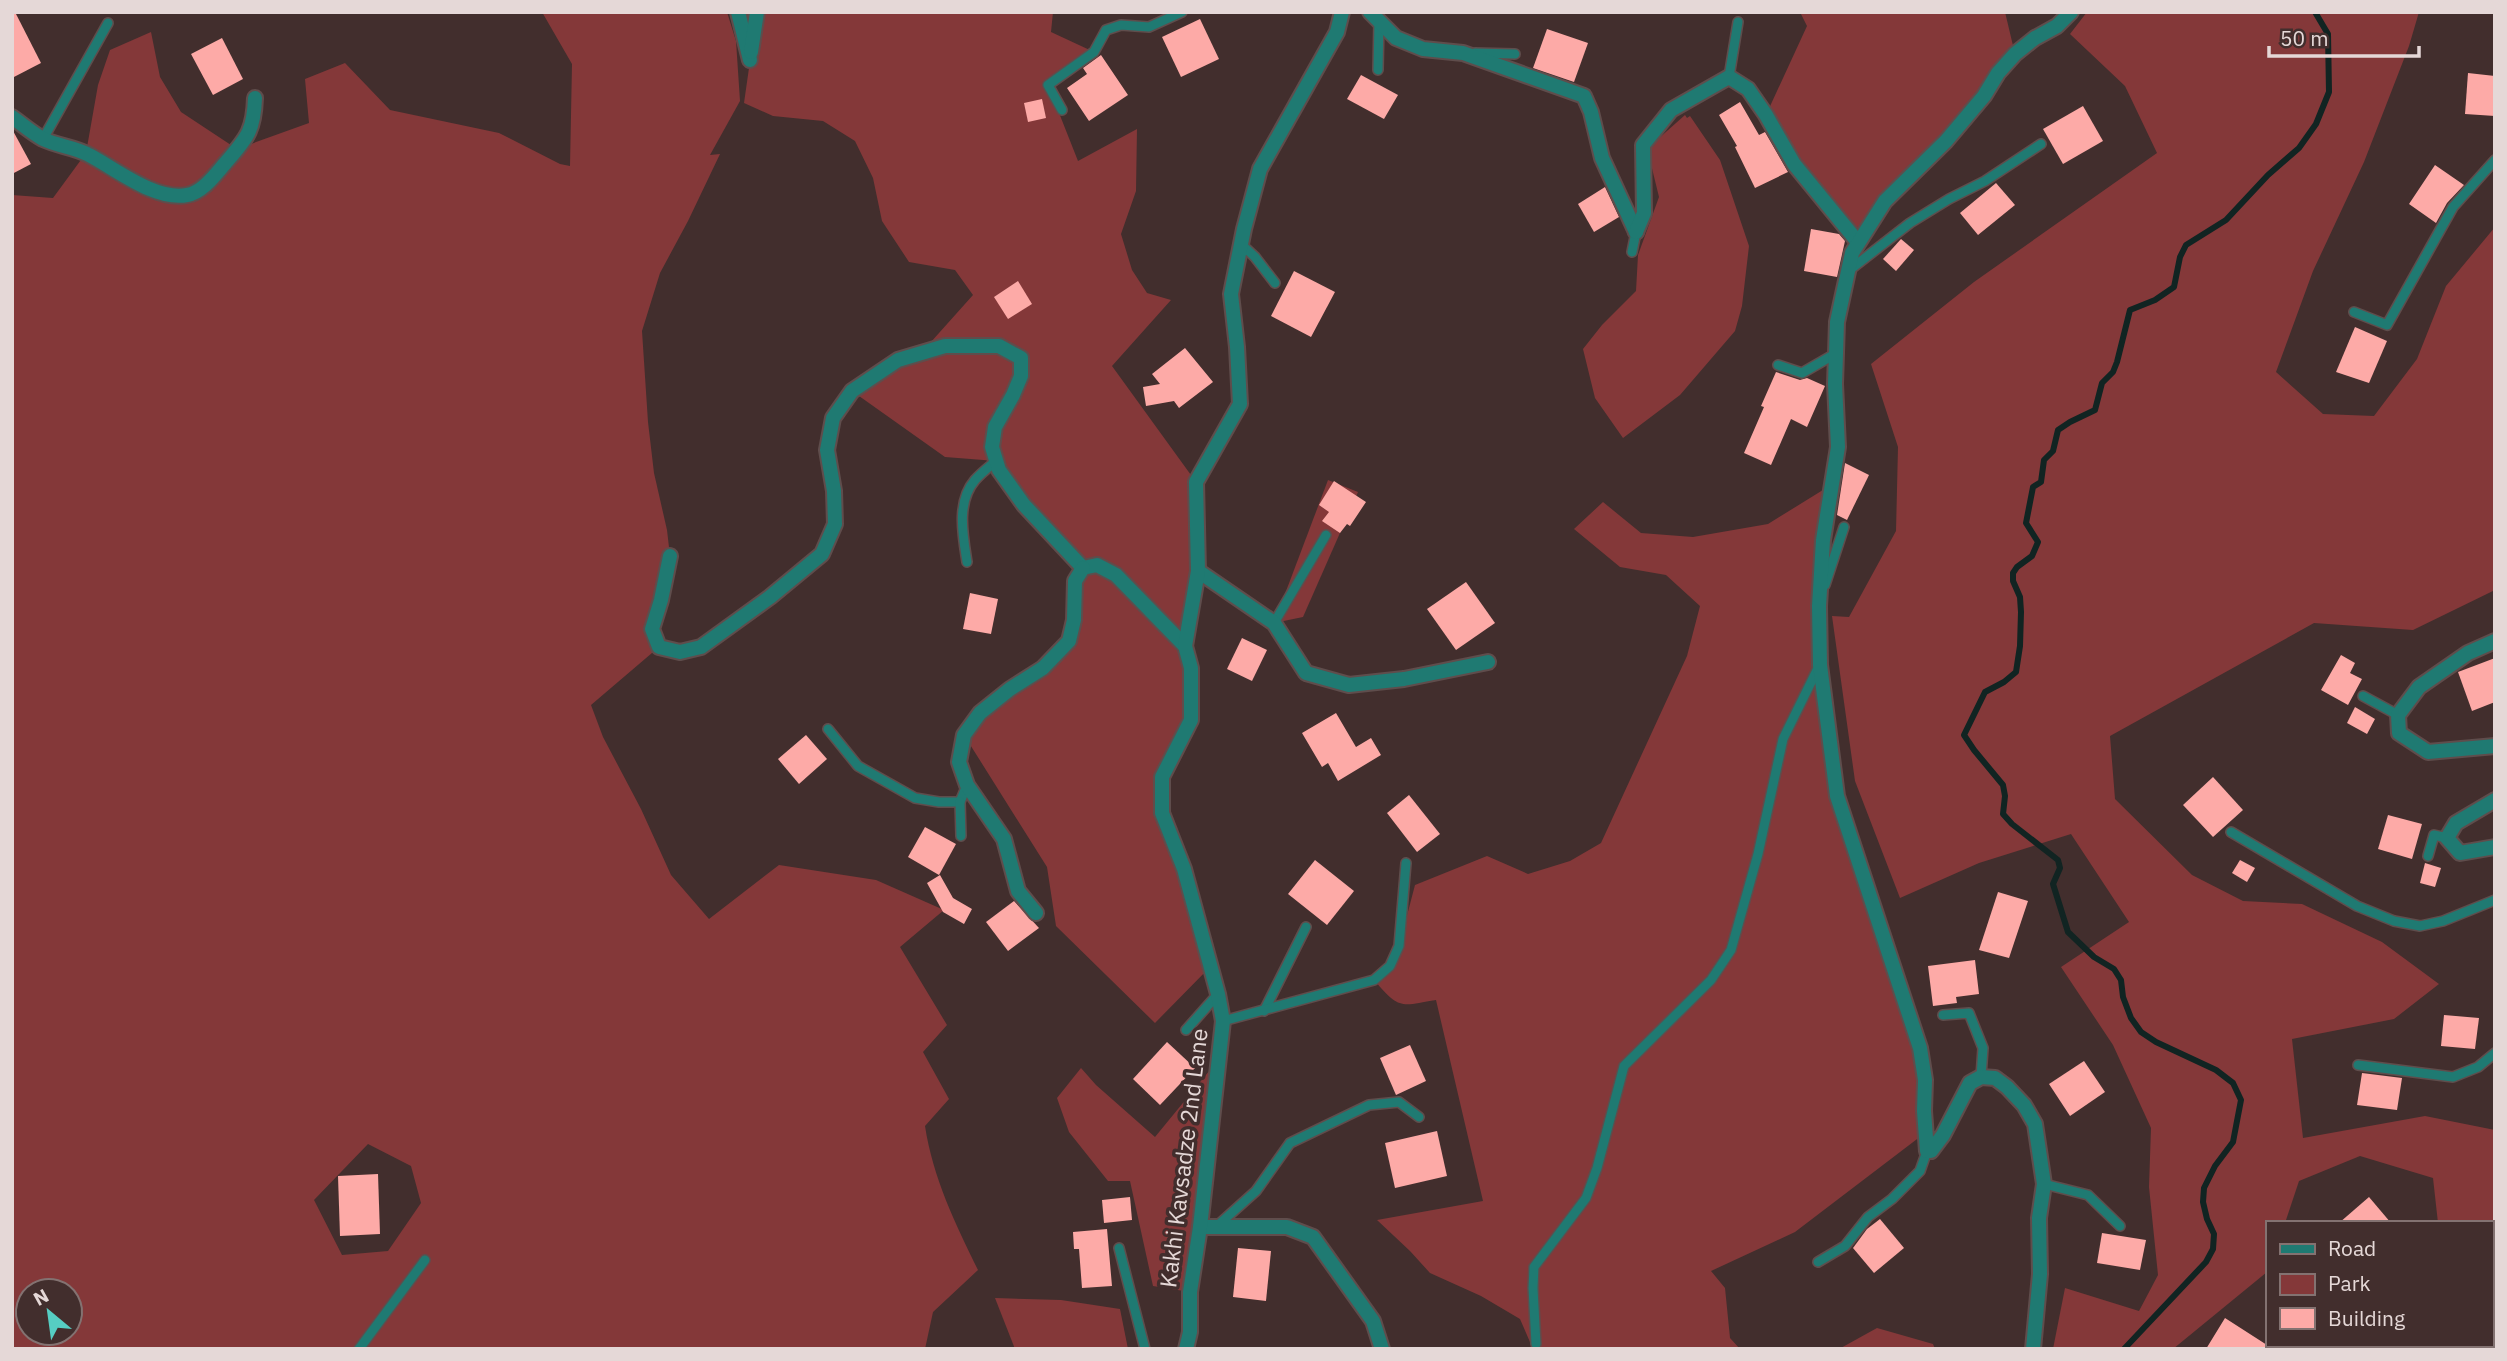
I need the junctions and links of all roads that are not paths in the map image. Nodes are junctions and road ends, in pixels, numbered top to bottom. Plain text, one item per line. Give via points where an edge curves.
1 (738, 12) edge
2 (757, 12) edge
3 (1182, 12) edge
4 (1342, 12) edge
5 (2071, 12) edge
6 (1375, 17) edge
7 (1738, 22) dead end
8 (108, 23) dead end
9 (1463, 53) junction
10 (1515, 54) dead end
11 (1378, 70) dead end
12 (1729, 77) junction
13 (255, 98) dead end
14 (1062, 110) dead end
15 (12, 117) edge
16 (43, 139) junction
17 (2041, 144) dead end
18 (2495, 160) edge
19 (1636, 232) junction
20 (1857, 241) junction
21 (1241, 244) junction
22 (1632, 252) dead end
23 (1846, 273) junction
24 (1275, 283) dead end
25 (2354, 312) dead end
26 (1835, 354) junction
27 (1778, 365) dead end
28 (996, 461) junction
29 (1844, 527) dead end
30 (1326, 535) dead end
31 (670, 556) dead end
32 (967, 562) dead end
33 (1083, 568) junction
34 (1198, 570) junction
35 (1819, 606) junction
36 (1274, 622) junction
37 (2495, 641) edge
38 (1185, 646) junction
39 (1488, 662) dead end
40 (1820, 665) junction
41 (2363, 696) dead end
42 (2398, 715) junction
43 (828, 729) dead end
44 (2495, 746) edge
45 (967, 785) junction
46 (2495, 800) edge
47 (960, 802) junction
48 (2231, 832) dead end
49 (961, 836) dead end
50 (2447, 838) junction
51 (2495, 847) edge
52 (2428, 856) dead end
53 (1406, 863) dead end
54 (2495, 900) edge
55 (1037, 913) dead end
56 (1306, 927) dead end
57 (1219, 994) junction
58 (1264, 1011) junction
59 (1943, 1015) dead end
60 (1223, 1021) junction
61 (1186, 1030) dead end
62 (2495, 1053) edge
63 (2358, 1065) dead end
64 (1981, 1077) junction
65 (1419, 1117) dead end
66 (1927, 1151) junction
67 (2044, 1184) junction
68 (2120, 1226) dead end
69 (1208, 1227) junction
70 (1119, 1248) dead end
71 (425, 1260) dead end
72 (1818, 1262) dead end
73 (1535, 1344) dead end
74 (359, 1349) edge
75 (1145, 1349) edge
76 (1186, 1349) edge
77 (1382, 1349) edge
78 (2033, 1349) edge

1 - 2 street via 750,60
3 - 14 lane via 1149,27 1121,25 1106,30 1094,52 1048,85
4 - 21 street, Kakhi Kavsadze 2nd Lane via 1337,32 1260,169
5 - 20 street via 2015,54 1946,141 1885,201
6 - 9 street via 1396,38 1423,49
6 - 11 lane
7 - 12 lane
8 - 16 lane
9 - 10 lane
9 - 19 street via 1584,96 1602,158
12 - 19 street via 1671,110 1643,145 1644,213
12 - 20 street via 1748,89 1794,164
13 - 16 street via 253,125 237,149 203,187 189,195 155,190 86,153
15 - 16 street
17 - 23 lane via 1910,223
18 - 25 lane via 2453,207 2387,325
19 - 22 lane
20 - 23 street
21 - 24 lane
21 - 34 street, Kakhi Kavsadze 2nd Lane via 1231,294 1240,404 1196,482
23 - 26 street
26 - 27 lane via 1802,373
26 - 35 street via 1838,447 1823,540
28 - 31 street via 992,447 995,427 1021,376 1021,358 999,346 945,346 922,352 898,360 852,391 833,418 827,450 835,524 822,554 701,648 680,652 659,647 652,629
28 - 32 lane via 973,481 963,506
28 - 33 street via 1024,505
29 - 35 lane
30 - 36 lane
33 - 38 street via 1097,565 1116,575
33 - 45 street via 1075,581 1069,641 1043,668 980,713 964,735 959,762
34 - 36 street
34 - 38 street, Kakhi Kavsadze 2nd Lane
35 - 40 street
36 - 39 street via 1306,673 1349,685
37 - 42 street via 2468,653 2419,687
38 - 57 street, Kakhi Kavsadze 2nd Lane via 1191,668 1191,720 1162,777 1162,813 1184,869
40 - 66 street via 1837,796 1920,1048 1926,1080
40 - 73 lane via 1783,739 1731,950 1711,980 1624,1066 1586,1198 1534,1267
41 - 42 lane
42 - 44 street via 2399,733 2428,752
43 - 47 lane via 858,766 904,792 915,798
45 - 47 lane
45 - 55 street via 1004,839 1018,891
46 - 50 street via 2456,823
47 - 49 lane
48 - 54 lane via 2357,906 2394,921 2420,926
50 - 51 street via 2460,853
50 - 52 lane via 2434,835
53 - 58 lane via 1399,946 1390,966 1374,980
56 - 58 lane
57 - 60 street, Kakhi Kavsadze 2nd Lane
57 - 61 lane
58 - 60 lane
59 - 64 lane via 1969,1013 1983,1048
60 - 69 street, Kakhi Kavsadze 2nd Lane
62 - 63 lane via 2478,1067 2453,1077
64 - 66 street via 1970,1083 1943,1135
64 - 67 street via 1995,1078 2024,1105 2035,1124
65 - 69 lane via 1399,1102 1369,1105 1313,1131 1290,1143 1256,1191
66 - 72 lane via 1920,1171 1868,1217 1844,1246
67 - 68 lane via 2088,1195
67 - 78 street
69 - 76 street, Kakhi Kavsadze 2nd Lane via 1190,1292
69 - 77 street via 1287,1227 1312,1237 1373,1321
70 - 75 lane
71 - 74 lane

